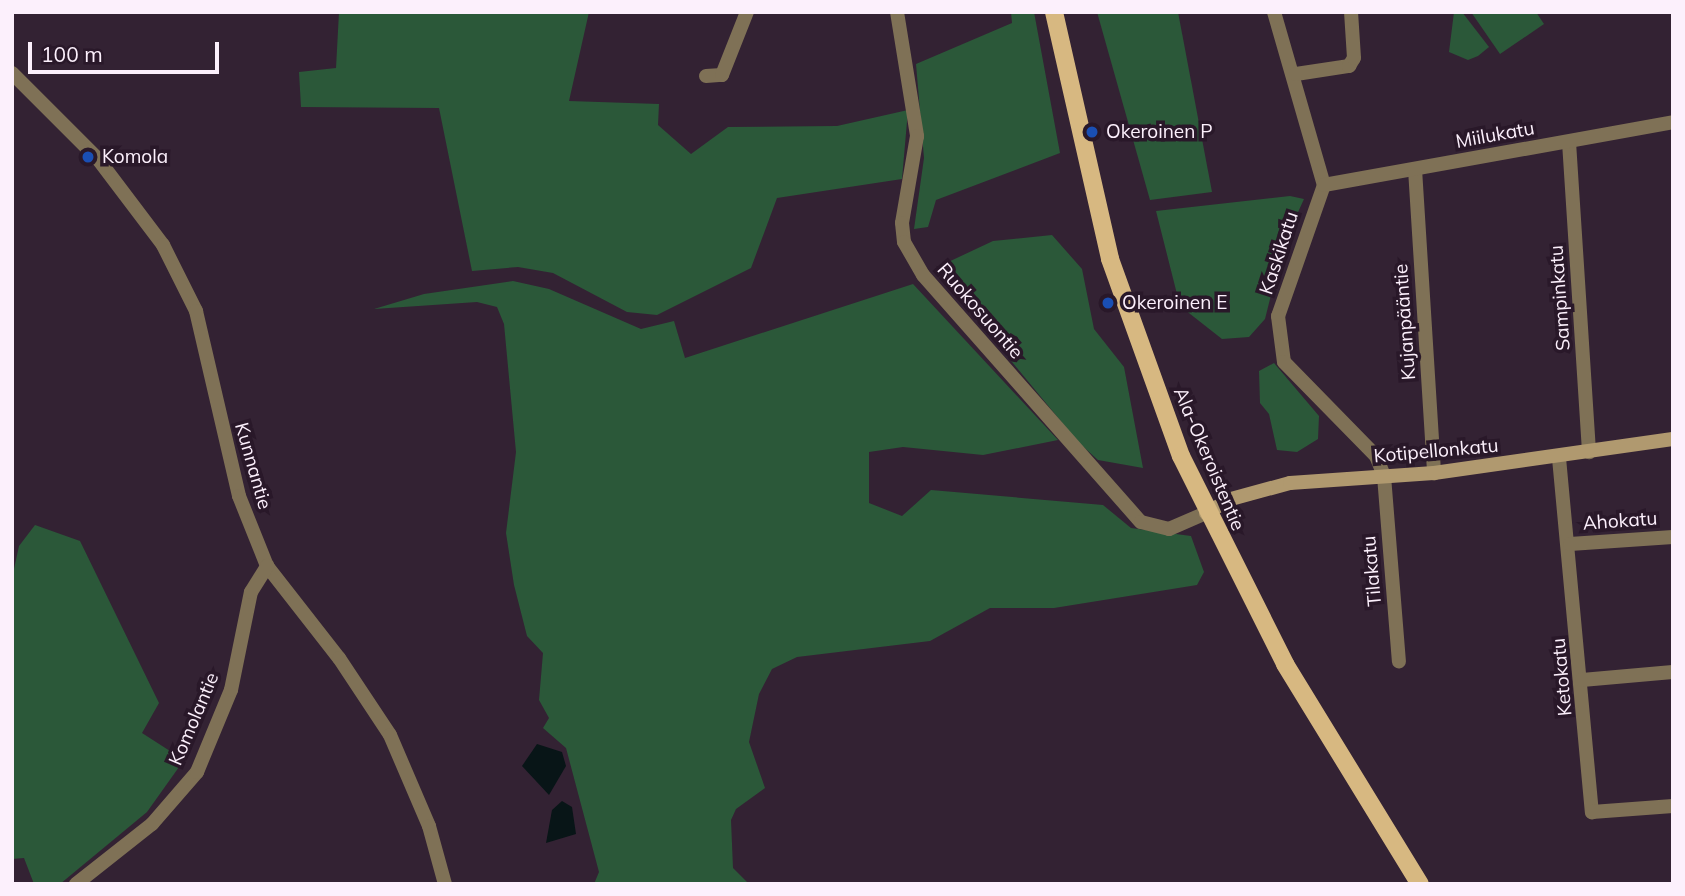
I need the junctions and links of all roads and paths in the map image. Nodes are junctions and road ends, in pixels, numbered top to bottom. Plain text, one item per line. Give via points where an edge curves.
1 (747, 12) edge
2 (897, 12) edge
3 (1054, 12) edge
4 (1274, 12) edge
5 (1351, 12) edge
6 (12, 73) edge
7 (1296, 74) junction
8 (706, 76) dead end
9 (1673, 122) edge
10 (1569, 142) junction
11 (1415, 169) junction
12 (1324, 184) junction
13 (1673, 439) edge
14 (1588, 452) junction
15 (1559, 458) junction
16 (1434, 473) junction
17 (1384, 476) junction
18 (1206, 513) junction
19 (1673, 537) edge
20 (1570, 544) junction
21 (267, 566) junction
22 (1399, 662) dead end
23 (1673, 672) edge
24 (1582, 680) junction
25 (1673, 806) edge
26 (76, 884) edge
27 (445, 884) edge
28 (1420, 884) edge

1 - 8 street via 722,75
2 - 18 street, Ruokosuontie via 916,123 904,242 923,275 1141,522 1169,529
3 - 18 main road, Ala-Okeroistentie via 1110,259
4 - 7 street
5 - 7 street via 1349,66
6 - 21 street, Kunnantie via 98,159 163,245 196,311 239,496
7 - 12 street
9 - 10 street, Miilukatu
10 - 11 street, Miilukatu
10 - 14 street, Sampinkatu
11 - 12 street, Miilukatu
11 - 16 street, Kujanpääntie
12 - 17 street, Kaskikatu via 1294,255 1278,316 1284,362 1376,456
13 - 14 street, Kotipellonkatu
14 - 15 street, Kotipellonkatu
15 - 16 street, Kotipellonkatu
15 - 20 street, Ketokatu
16 - 17 street, Kotipellonkatu
17 - 18 street, Kotipellonkatu via 1269,487
17 - 22 street, Tilakatu
18 - 28 main road, Ala-Okeroistentie via 1285,664
19 - 20 street, Ahokatu
20 - 24 street, Ketokatu
21 - 26 street, Komolantie via 251,592 231,690 197,772 152,824
21 - 27 street, Kunnantie via 390,735 429,826
23 - 24 street
24 - 25 street, Ketokatu via 1592,812

